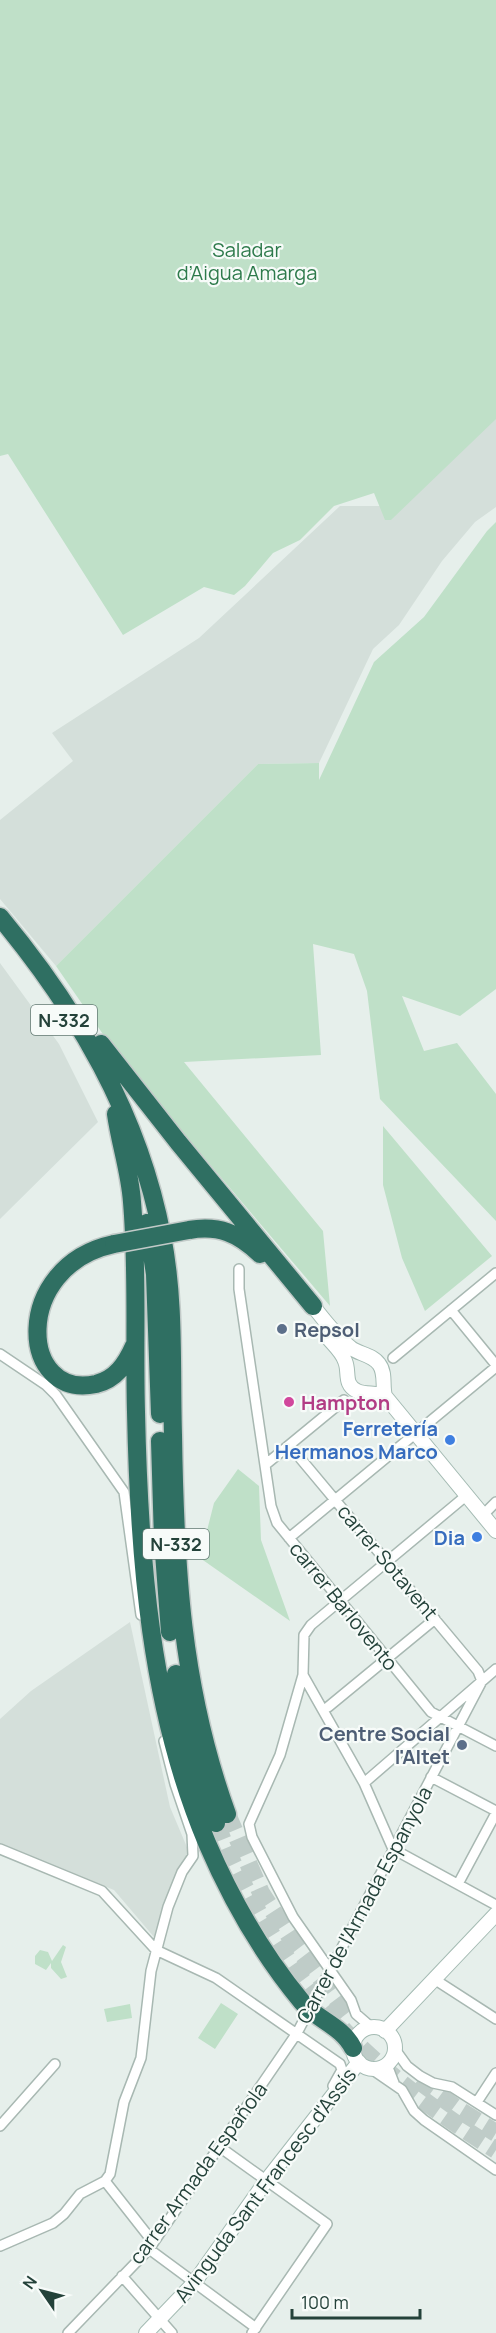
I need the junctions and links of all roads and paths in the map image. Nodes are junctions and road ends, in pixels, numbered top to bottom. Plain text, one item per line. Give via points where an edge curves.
1 (0, 917) edge
2 (0, 935) edge
3 (62, 999) junction
4 (116, 1114) junction
5 (239, 1269) dead end
6 (496, 1273) edge
7 (306, 1303) junction
8 (451, 1310) junction
9 (136, 1342) junction
10 (0, 1354) edge
11 (370, 1358) junction
12 (393, 1358) junction
13 (496, 1366) edge
14 (347, 1369) junction
15 (348, 1383) junction
16 (376, 1387) junction
17 (344, 1400) junction
18 (416, 1433) junction
19 (261, 1443) junction
20 (287, 1448) junction
21 (265, 1465) junction
22 (467, 1495) junction
23 (336, 1499) junction
24 (496, 1502) edge
25 (483, 1515) junction
26 (496, 1531) edge
27 (289, 1538) junction
28 (389, 1562) junction
29 (341, 1602) junction
30 (435, 1619) junction
31 (388, 1659) junction
32 (496, 1669) edge
33 (303, 1676) junction
34 (482, 1681) junction
35 (328, 1707) dead end
36 (440, 1717) junction
37 (458, 1725) junction
38 (496, 1746) edge
39 (431, 1776) junction
40 (364, 1783) junction
41 (496, 1812) edge
42 (0, 1849) edge
43 (393, 1849) junction
44 (458, 1884) junction
45 (496, 1905) edge
46 (496, 1914) edge
47 (156, 1950) junction
48 (329, 1971) junction
49 (434, 1979) junction
50 (309, 2010) junction
51 (496, 2019) edge
52 (371, 2027) junction
53 (385, 2031) junction
54 (297, 2033) junction
55 (394, 2048) junction
56 (356, 2055) junction
57 (55, 2064) dead end
58 (387, 2065) junction
59 (373, 2070) junction
60 (496, 2073) edge
61 (394, 2083) junction
62 (477, 2102) junction
63 (496, 2115) edge
64 (0, 2126) edge
65 (309, 2126) junction
66 (220, 2148) junction
67 (496, 2170) edge
68 (105, 2181) junction
69 (266, 2181) junction
70 (0, 2246) edge
71 (151, 2246) junction
72 (122, 2277) junction
73 (194, 2283) junction
74 (159, 2319) junction
75 (254, 2331) edge
76 (68, 2333) edge
77 (146, 2333) edge
78 (172, 2333) edge

1 - 3 highway, N-332
2 - 4 highway, N-332 via 78,1042
3 - 4 highway, N-332 via 124,1109 143,1158 162,1236 171,1321 175,1536 184,1645 221,1819 194,1758 172,1650 162,1540 155,1274 140,1189
3 - 7 highway
4 - 9 highway via 132,1198
5 - 19 street, carrer Barlovento
6 - 8 street
7 - 9 highway, bridge via 240,1236 214,1228 99,1247 75,1259 53,1280 39,1311 38,1345 57,1376 70,1383 88,1385 112,1377
7 - 11 main road via 341,1339
7 - 14 main road via 342,1354
8 - 12 street
8 - 13 street
9 - 50 highway via 138,1481 144,1562 152,1632 171,1731 199,1821 233,1896 279,1971
10 - 47 street via 56,1395 124,1492 150,1676 175,1784 194,1844 193,1856 168,1907
11 - 12 street
11 - 14 main road via 354,1359
11 - 16 main road
12 - 16 street
13 - 18 street
14 - 15 main road
15 - 16 main road
15 - 17 street
16 - 17 street
16 - 18 main road
17 - 20 street
18 - 22 main road
18 - 23 street
19 - 20 street via 272,1450
19 - 21 street, carrer Barlovento
20 - 21 street
20 - 23 street, carrer Sotavent
21 - 27 street, carrer Barlovento via 273,1515
22 - 25 main road
22 - 28 street
23 - 27 street
23 - 28 street, carrer Sotavent
24 - 25 street
25 - 26 main road
27 - 29 street, carrer Barlovento
28 - 29 street
28 - 30 street, carrer Sotavent
29 - 31 street, carrer Barlovento
29 - 33 street via 310,1624 304,1635
30 - 31 street
30 - 34 street, carrer Sotavent
31 - 35 street
31 - 36 street, carrer Barlovento via 431,1712
32 - 34 street
33 - 40 street
33 - 48 street via 280,1755 249,1824 293,1917
34 - 36 street
34 - 37 street, Carrer de l'Armada Espanyola
36 - 37 street, carrer Barlovento
36 - 40 street
37 - 38 street, carrer Barlovento
37 - 39 street, Carrer de l'Armada Espanyola
39 - 41 street
39 - 43 street, Carrer de l'Armada Espanyola
40 - 43 street
41 - 44 street
42 - 47 street via 102,1891
43 - 44 street
43 - 48 street, Carrer de l'Armada Espanyola
44 - 45 street
46 - 49 main road
47 - 54 street via 216,1978
47 - 68 street via 141,2058 124,2102 110,2174
48 - 50 street, Carrer de l'Armada Espanyola
48 - 52 street via 351,2000 356,2014
49 - 51 street
49 - 53 main road
50 - 54 street, Carrer de l'Armada Espanyola
50 - 56 highway via 339,2030
52 - 53 main road
52 - 56 main road via 356,2038
53 - 55 main road
54 - 65 street via 340,2064 342,2070
54 - 66 street, carrer Armada Española
55 - 58 main road
55 - 62 street via 420,2076 452,2087
56 - 59 main road
56 - 65 main road, Avinguda Sant Francesc d'Assís
57 - 64 street
58 - 59 main road
58 - 61 street
59 - 61 street
60 - 62 street
61 - 67 street via 424,2120
62 - 63 street
65 - 69 main road, Avinguda Sant Francesc d'Assís
66 - 69 street
66 - 71 street, carrer Armada Española
68 - 70 street via 89,2187 53,2223
68 - 71 street
69 - 73 main road, Avinguda Sant Francesc d'Assís
69 - 75 street via 327,2224
71 - 72 street, carrer Armada Española
71 - 73 street
72 - 74 street
72 - 76 street, carrer Armada Española
73 - 74 main road, Avinguda Sant Francesc d'Assís
73 - 75 street
74 - 77 main road, Avinguda Sant Francesc d'Assís
74 - 78 street

